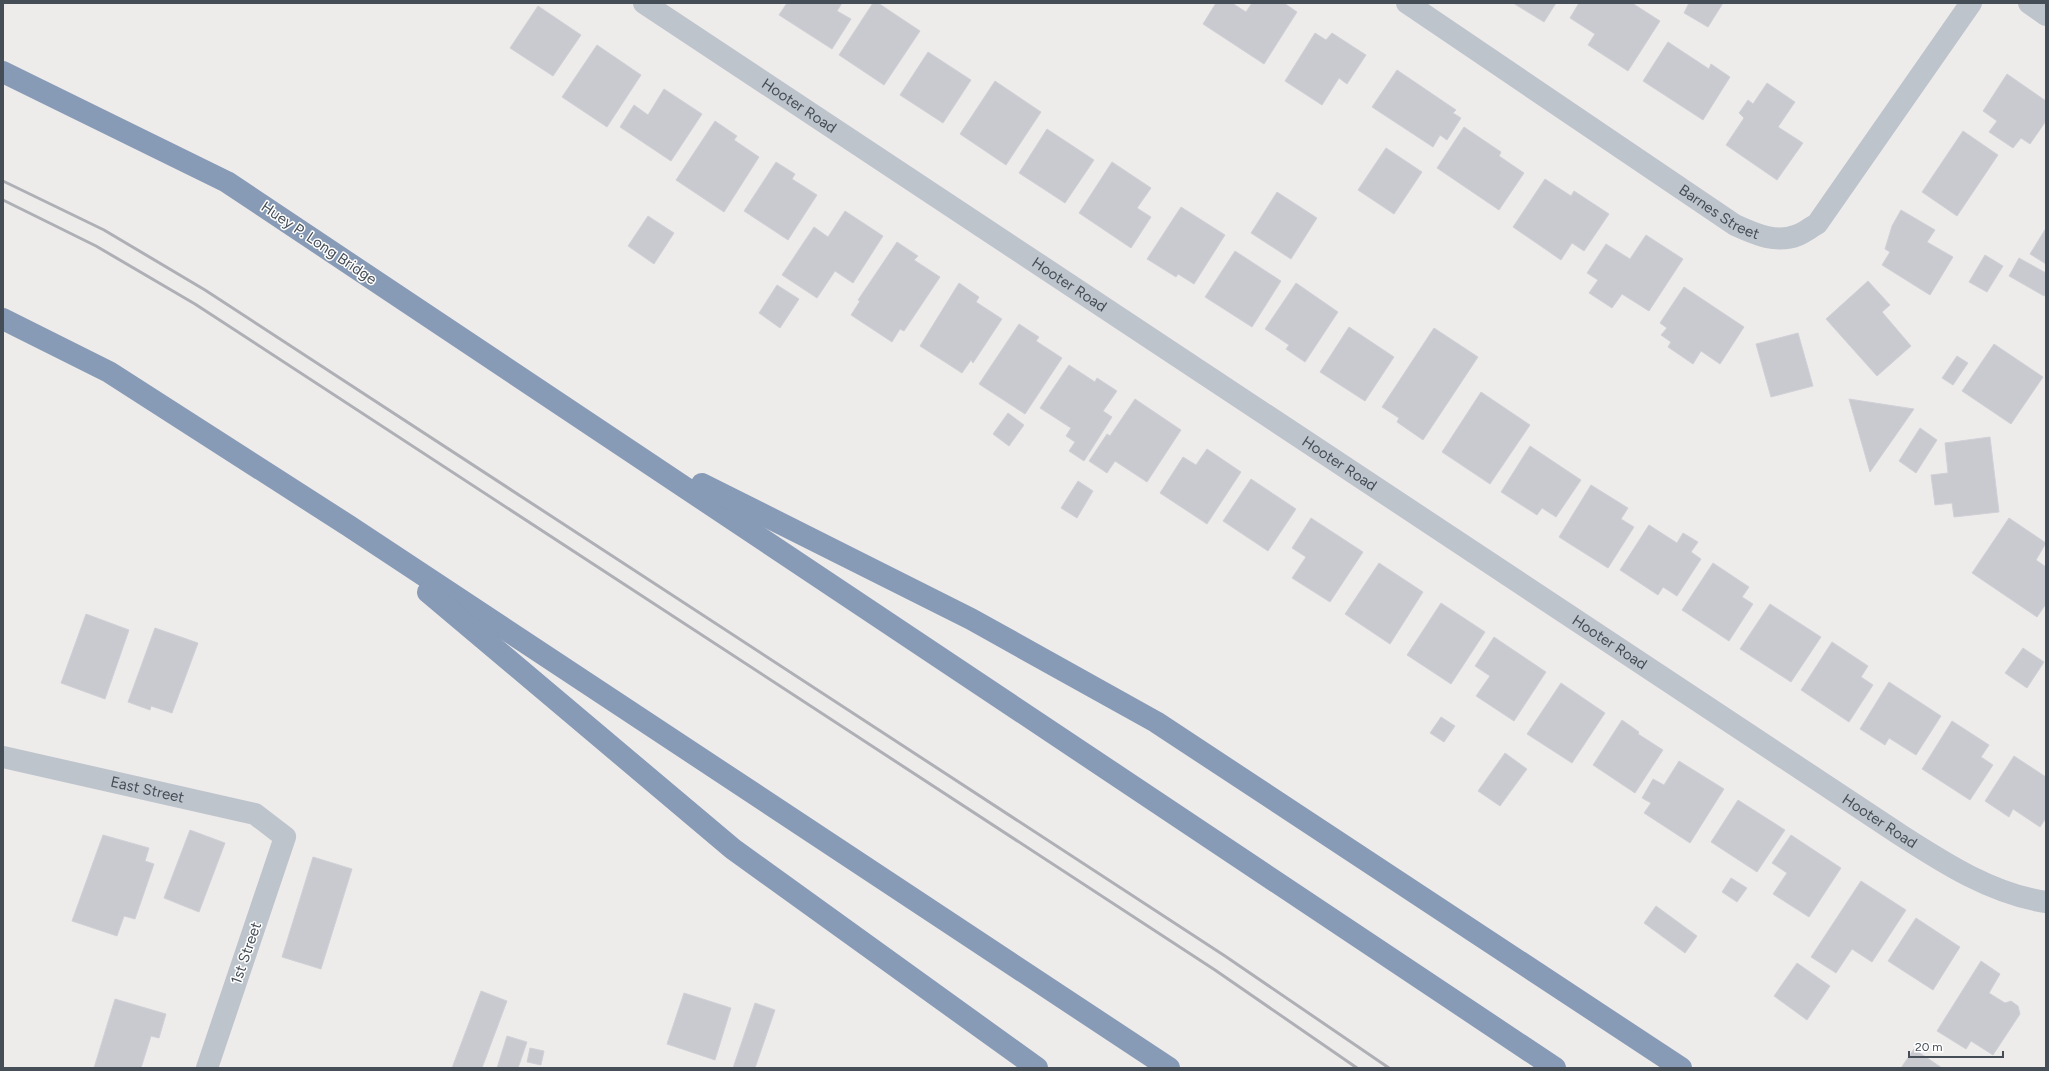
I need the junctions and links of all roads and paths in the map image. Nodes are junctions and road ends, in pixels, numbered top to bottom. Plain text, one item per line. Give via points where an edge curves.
1 (644, 3) edge
2 (1407, 3) edge
3 (1971, 3) edge
4 (2029, 3) edge
5 (2046, 15) edge
6 (3, 72) edge
7 (3, 319) edge
8 (618, 442) junction
9 (349, 526) junction
10 (3, 757) edge
11 (285, 837) joint
12 (2046, 902) edge
13 (207, 1068) edge
14 (1037, 1068) edge
15 (1169, 1068) edge
16 (1555, 1068) edge
17 (1681, 1068) edge

1 - 12 street, Hooter Road via 1905,838 1944,863 1985,883 2024,898
2 - 3 street, Barnes Street via 1735,225 1762,237 1781,238 1798,235 1817,224
4 - 5 street
6 - 8 highway, Huey P. Long Bridge via 226,182
7 - 9 highway via 109,372
8 - 16 highway
8 - 17 highway via 971,619 1156,722
9 - 14 highway via 733,849
9 - 15 highway
10 - 11 street, East Street via 255,814
11 - 13 street, 1st Street

